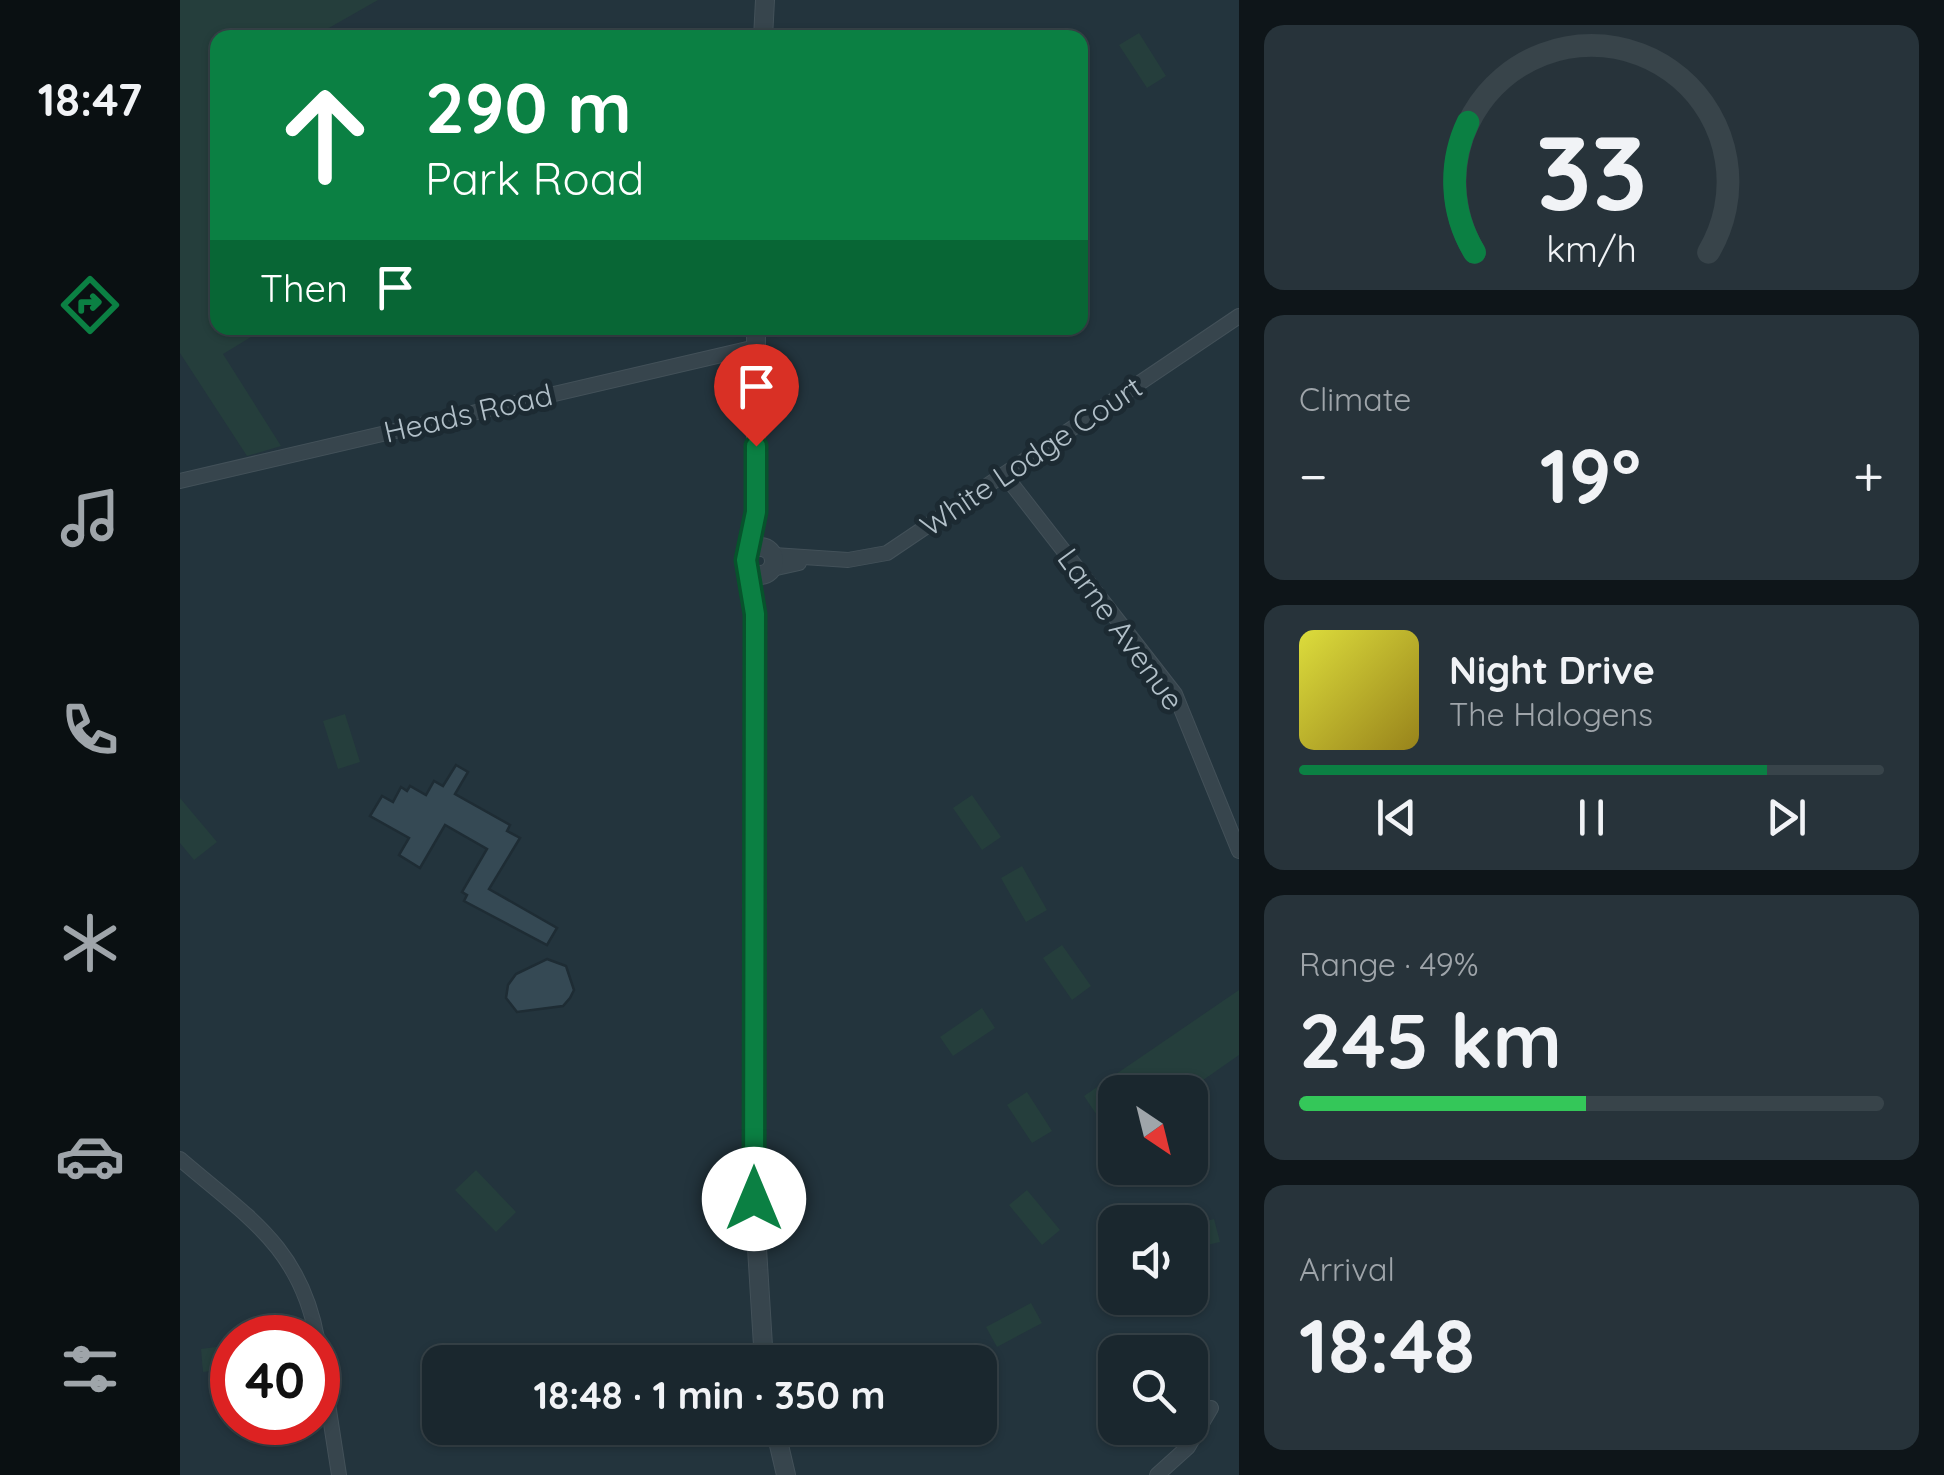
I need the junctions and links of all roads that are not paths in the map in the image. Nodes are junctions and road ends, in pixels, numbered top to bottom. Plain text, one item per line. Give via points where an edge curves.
1 (765, 0) edge
2 (763, 30) edge
3 (1239, 316) edge
4 (756, 337) edge
5 (1004, 474) junction
6 (180, 481) edge
7 (764, 561) junction
8 (1239, 852) edge
9 (180, 1159) edge
10 (312, 1315) edge
11 (763, 1345) edge
12 (1211, 1408) dead end
13 (334, 1445) edge
14 (779, 1445) edge
15 (339, 1475) edge
16 (786, 1475) edge
17 (1157, 1475) edge

1 - 2 street
3 - 5 street, White Lodge Court
4 - 6 street, Heads Road
4 - 7 street via 756,512
5 - 7 street, White Lodge Court via 887,554
5 - 8 street, Larne Avenue via 1175,694
7 - 11 street via 755,614 754,1199
9 - 10 street via 282,1250
12 - 17 street via 1188,1447
13 - 15 street
14 - 16 street

